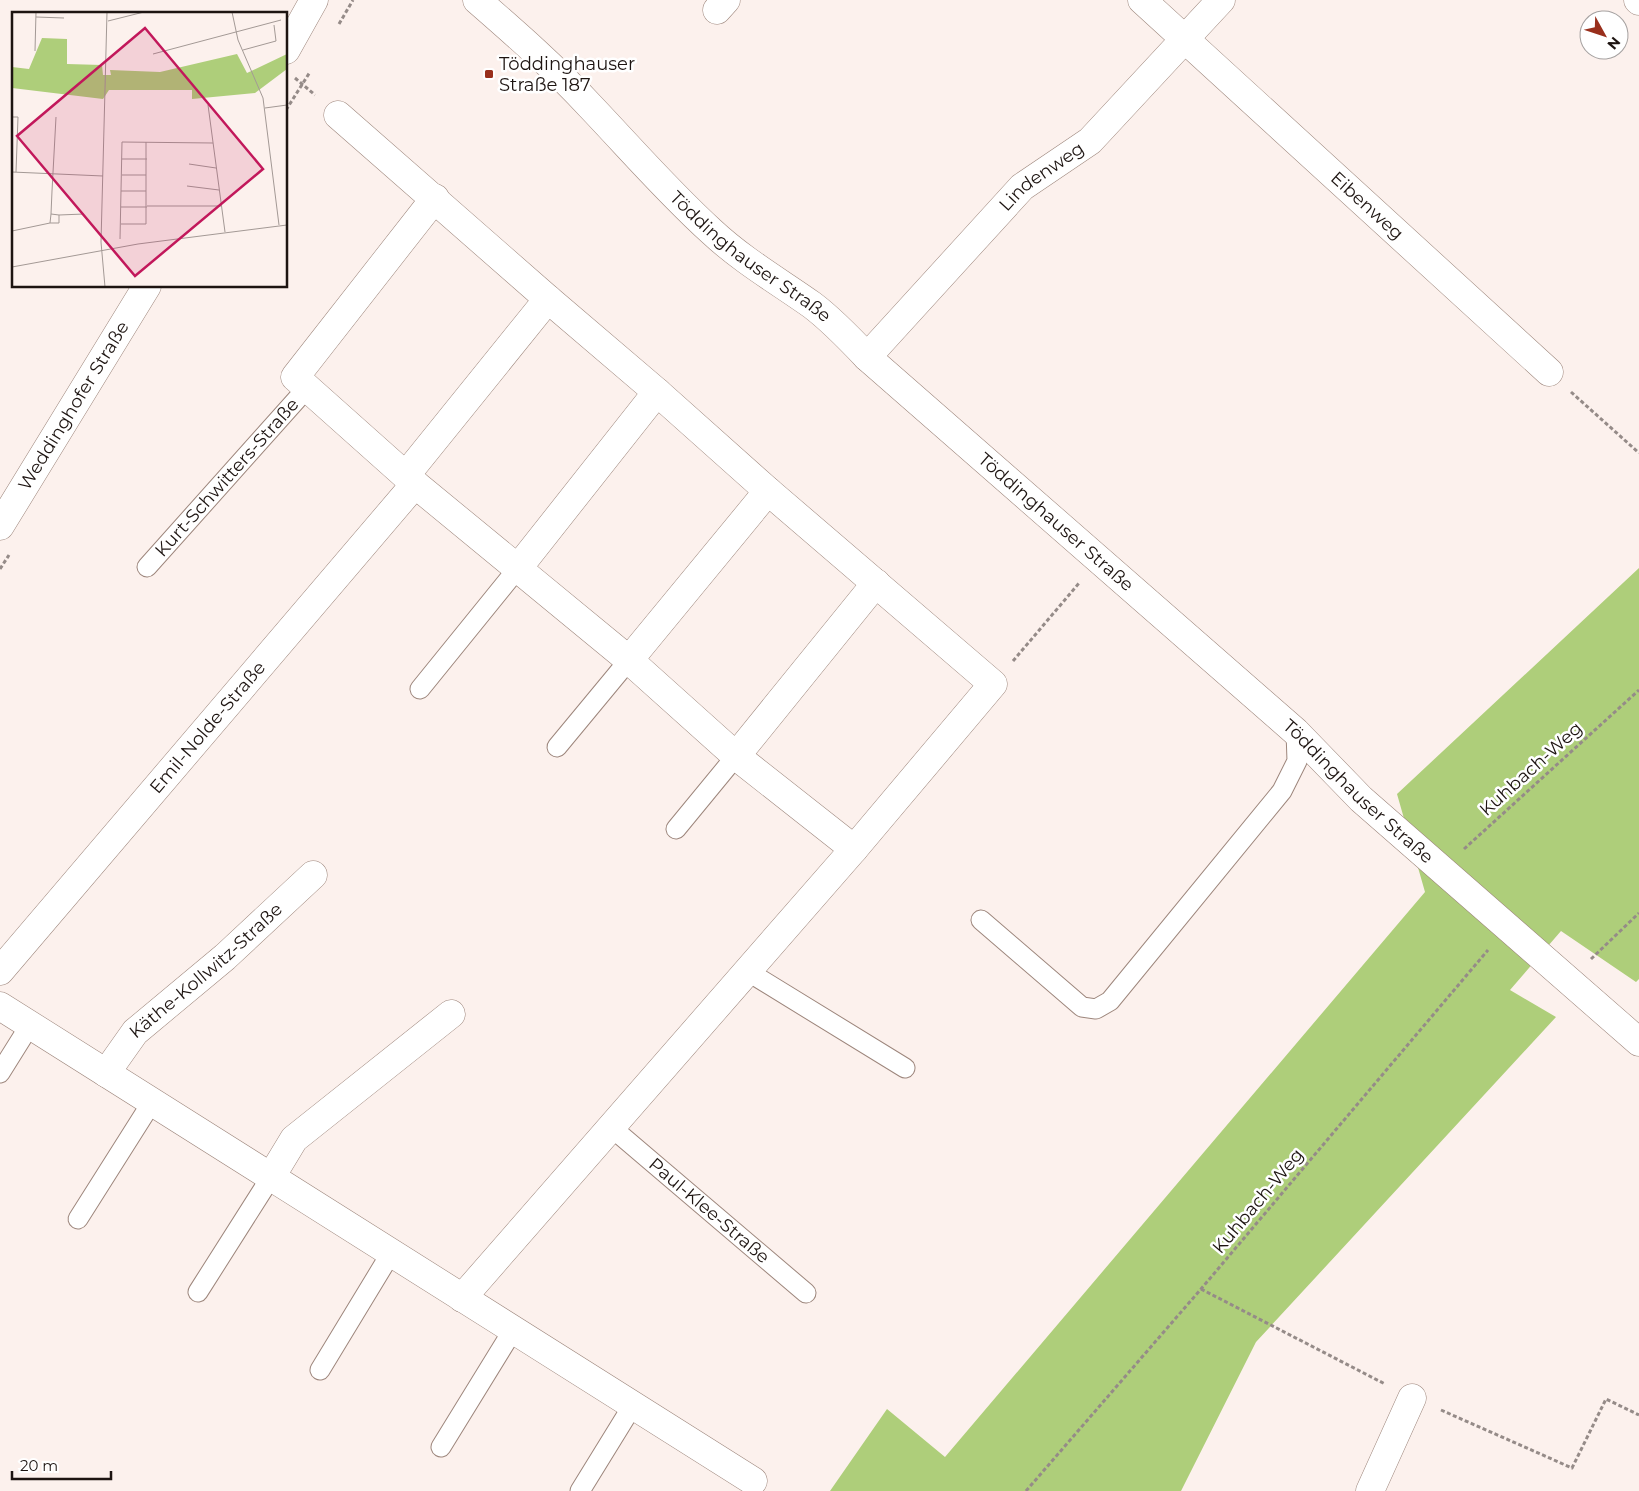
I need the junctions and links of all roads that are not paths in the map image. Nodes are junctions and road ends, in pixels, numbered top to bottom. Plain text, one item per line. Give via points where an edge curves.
1 (314, 0) edge
2 (476, 0) edge
3 (1142, 0) edge
4 (1221, 0) edge
5 (1185, 39) junction
6 (289, 62) edge
7 (338, 115) road end
8 (435, 198) junction
9 (147, 288) edge
10 (548, 300) junction
11 (867, 357) junction
12 (1548, 372) road end
13 (307, 388) junction
14 (657, 392) junction
15 (411, 480) junction
16 (768, 491) junction
17 (0, 526) edge
18 (147, 567) dead end
19 (518, 568) junction
20 (876, 583) junction
21 (629, 660) junction
22 (420, 689) dead end
23 (1296, 732) junction
24 (557, 747) dead end
25 (736, 756) junction
26 (676, 829) dead end
27 (854, 849) junction
28 (313, 875) dead end
29 (981, 920) dead end
30 (0, 971) edge
31 (748, 971) junction
32 (0, 1006) edge
33 (451, 1014) dead end
34 (30, 1025) junction
35 (1639, 1042) edge
36 (905, 1068) dead end
37 (0, 1073) edge
38 (106, 1073) junction
39 (152, 1102) junction
40 (611, 1127) junction
41 (271, 1177) junction
42 (78, 1219) dead end
43 (391, 1253) junction
44 (198, 1292) dead end
45 (806, 1293) dead end
46 (462, 1298) junction
47 (513, 1330) junction
48 (320, 1370) dead end
49 (1412, 1398) road end
50 (633, 1406) junction
51 (440, 1447) dead end
52 (750, 1486) edge
53 (580, 1491) edge
54 (1370, 1491) edge

1 - 6 street
2 - 11 street, Töddinghauser Straße via 590,105 635,156 710,231 814,306
3 - 5 street, Eibenweg
4 - 5 street, Lindenweg
5 - 11 street, Lindenweg via 1090,141 1022,187
5 - 12 street, Eibenweg
7 - 8 street
8 - 10 street
8 - 13 street, Kurt-Schwitters-Straße via 295,377
9 - 17 street, Weddinghofer Straße
10 - 14 street
10 - 15 street
11 - 23 street, Töddinghauser Straße
13 - 15 street, Kurt-Schwitters-Straße
13 - 18 lane, Kurt-Schwitters-Straße
14 - 16 street
14 - 19 street
15 - 19 street, Kurt-Schwitters-Straße
15 - 30 street, Emil-Nolde-Straße
16 - 20 street
16 - 21 street
19 - 21 street, Kurt-Schwitters-Straße
19 - 22 lane
20 - 25 street
20 - 27 street via 993,684
21 - 24 lane
21 - 25 street, Kurt-Schwitters-Straße
23 - 29 lane via 1297,761 1282,791 1110,1002 1096,1009 1082,1008
23 - 35 street, Töddinghauser Straße via 1361,799
25 - 26 lane
25 - 27 street, Kurt-Schwitters-Straße
27 - 31 street
28 - 38 street, Käthe-Kollwitz-Straße via 225,957 135,1032
31 - 36 lane
31 - 40 street
32 - 34 street
33 - 41 street via 294,1139
34 - 37 lane
34 - 38 street
38 - 39 street
39 - 41 street
39 - 42 lane
40 - 45 lane, Paul-Klee-Straße
40 - 46 street
41 - 43 street
41 - 44 lane
43 - 46 street
43 - 48 lane
46 - 47 street
47 - 50 street
47 - 51 lane
49 - 54 street
50 - 52 street
50 - 53 lane

